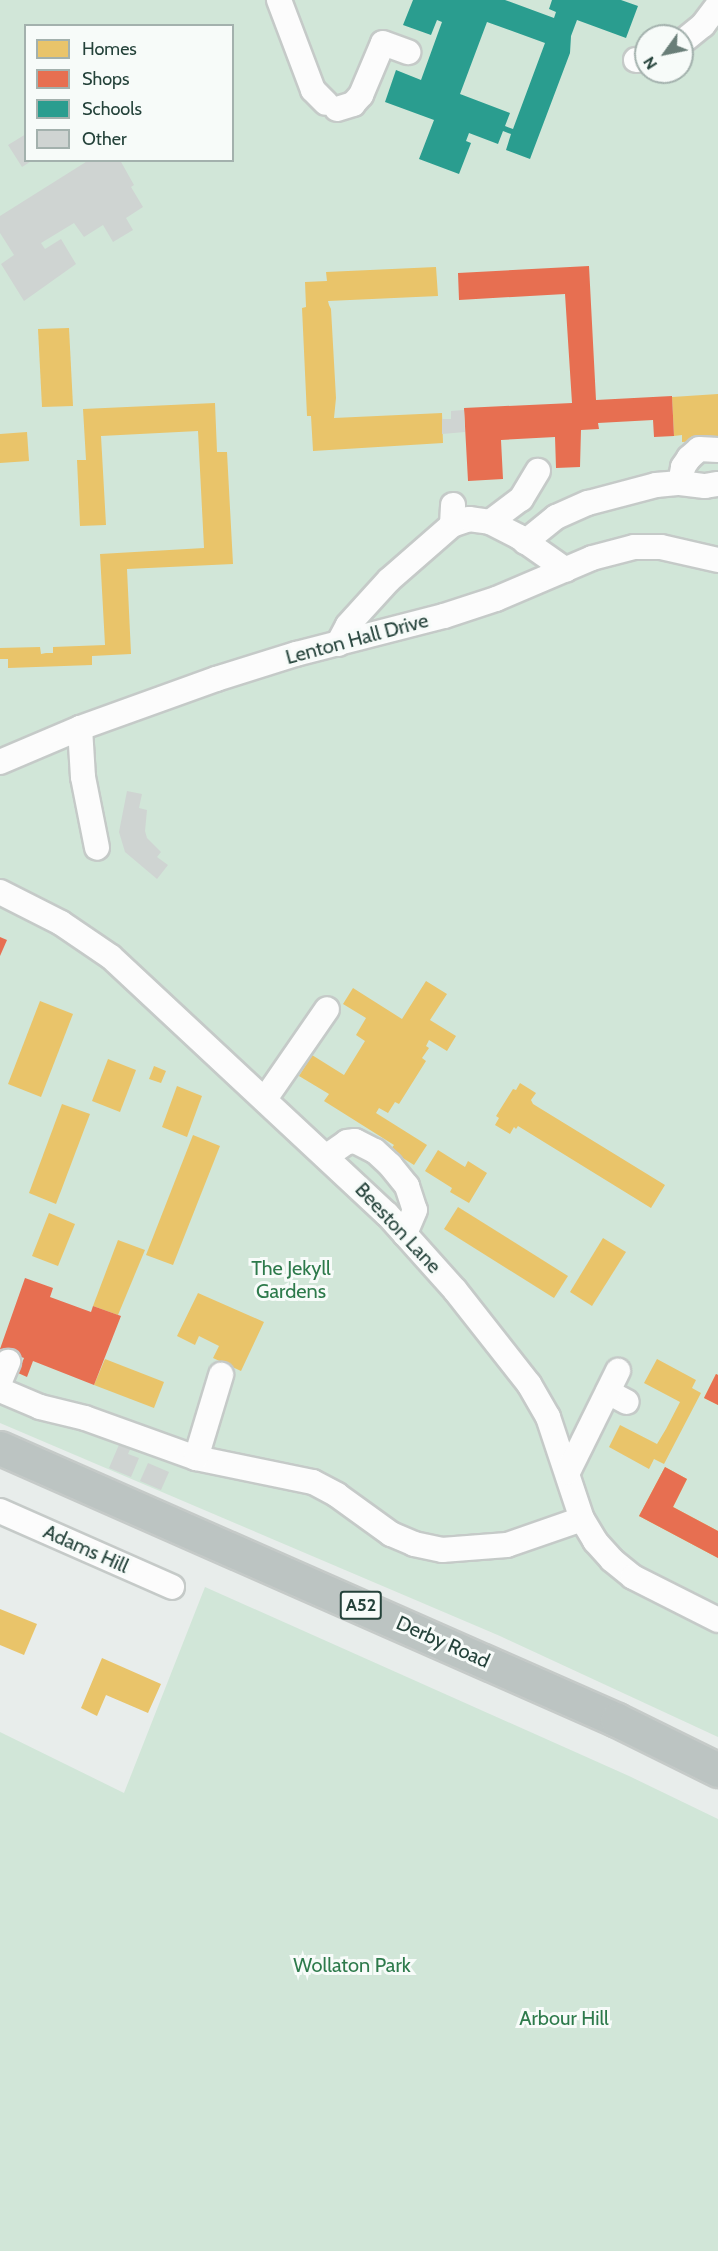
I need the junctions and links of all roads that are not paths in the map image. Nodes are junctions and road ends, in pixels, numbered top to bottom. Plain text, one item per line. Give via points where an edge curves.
1 (279, 0) edge
2 (718, 5) edge
3 (694, 32) edge
4 (408, 52) dead end
5 (718, 450) edge
6 (538, 471) dead end
7 (680, 483) junction
8 (718, 484) edge
9 (490, 522) junction
10 (525, 542) junction
11 (718, 560) edge
12 (566, 570) junction
13 (338, 644) junction
14 (80, 728) junction
15 (0, 762) edge
16 (97, 848) dead end
17 (0, 892) edge
18 (327, 1009) dead end
19 (265, 1099) junction
20 (327, 1156) junction
21 (405, 1234) junction
22 (221, 1375) dead end
23 (617, 1388) dead end
24 (0, 1390) edge
25 (0, 1448) edge
26 (196, 1458) junction
27 (568, 1472) junction
28 (0, 1511) edge
29 (582, 1519) junction
30 (172, 1587) dead end
31 (718, 1620) edge
32 (718, 1770) edge

1 - 4 street via 313,90 332,106 353,104 361,95 383,44
2 - 3 street
5 - 7 street via 699,449 689,458
6 - 9 street via 521,499
7 - 8 street
7 - 10 street via 656,485 588,503 556,518
9 - 10 street
9 - 13 street via 452,515 348,625
10 - 12 street
11 - 12 street, Lenton Hall Drive via 661,547 634,547 592,558
12 - 13 street, Lenton Hall Drive via 487,603
13 - 14 street, Lenton Hall Drive via 226,676
14 - 15 street, Lenton Hall Drive
14 - 16 street via 83,777
17 - 19 street, Beeston Lane via 61,923 111,957
18 - 19 street
19 - 20 street, Beeston Lane
20 - 21 street, Beeston Lane
20 - 21 street via 355,1141 375,1151 390,1165 407,1186 415,1210
21 - 27 street, Beeston Lane via 529,1384 548,1417
22 - 26 street
23 - 27 street
24 - 26 street
25 - 32 highway, Derby Road / A52 via 617,1720
26 - 29 street via 313,1482 338,1495 391,1534 442,1550 507,1545
27 - 29 street, Beeston Lane
28 - 30 street, Adams Hill
29 - 31 street, Beeston Lane via 595,1541 633,1577

